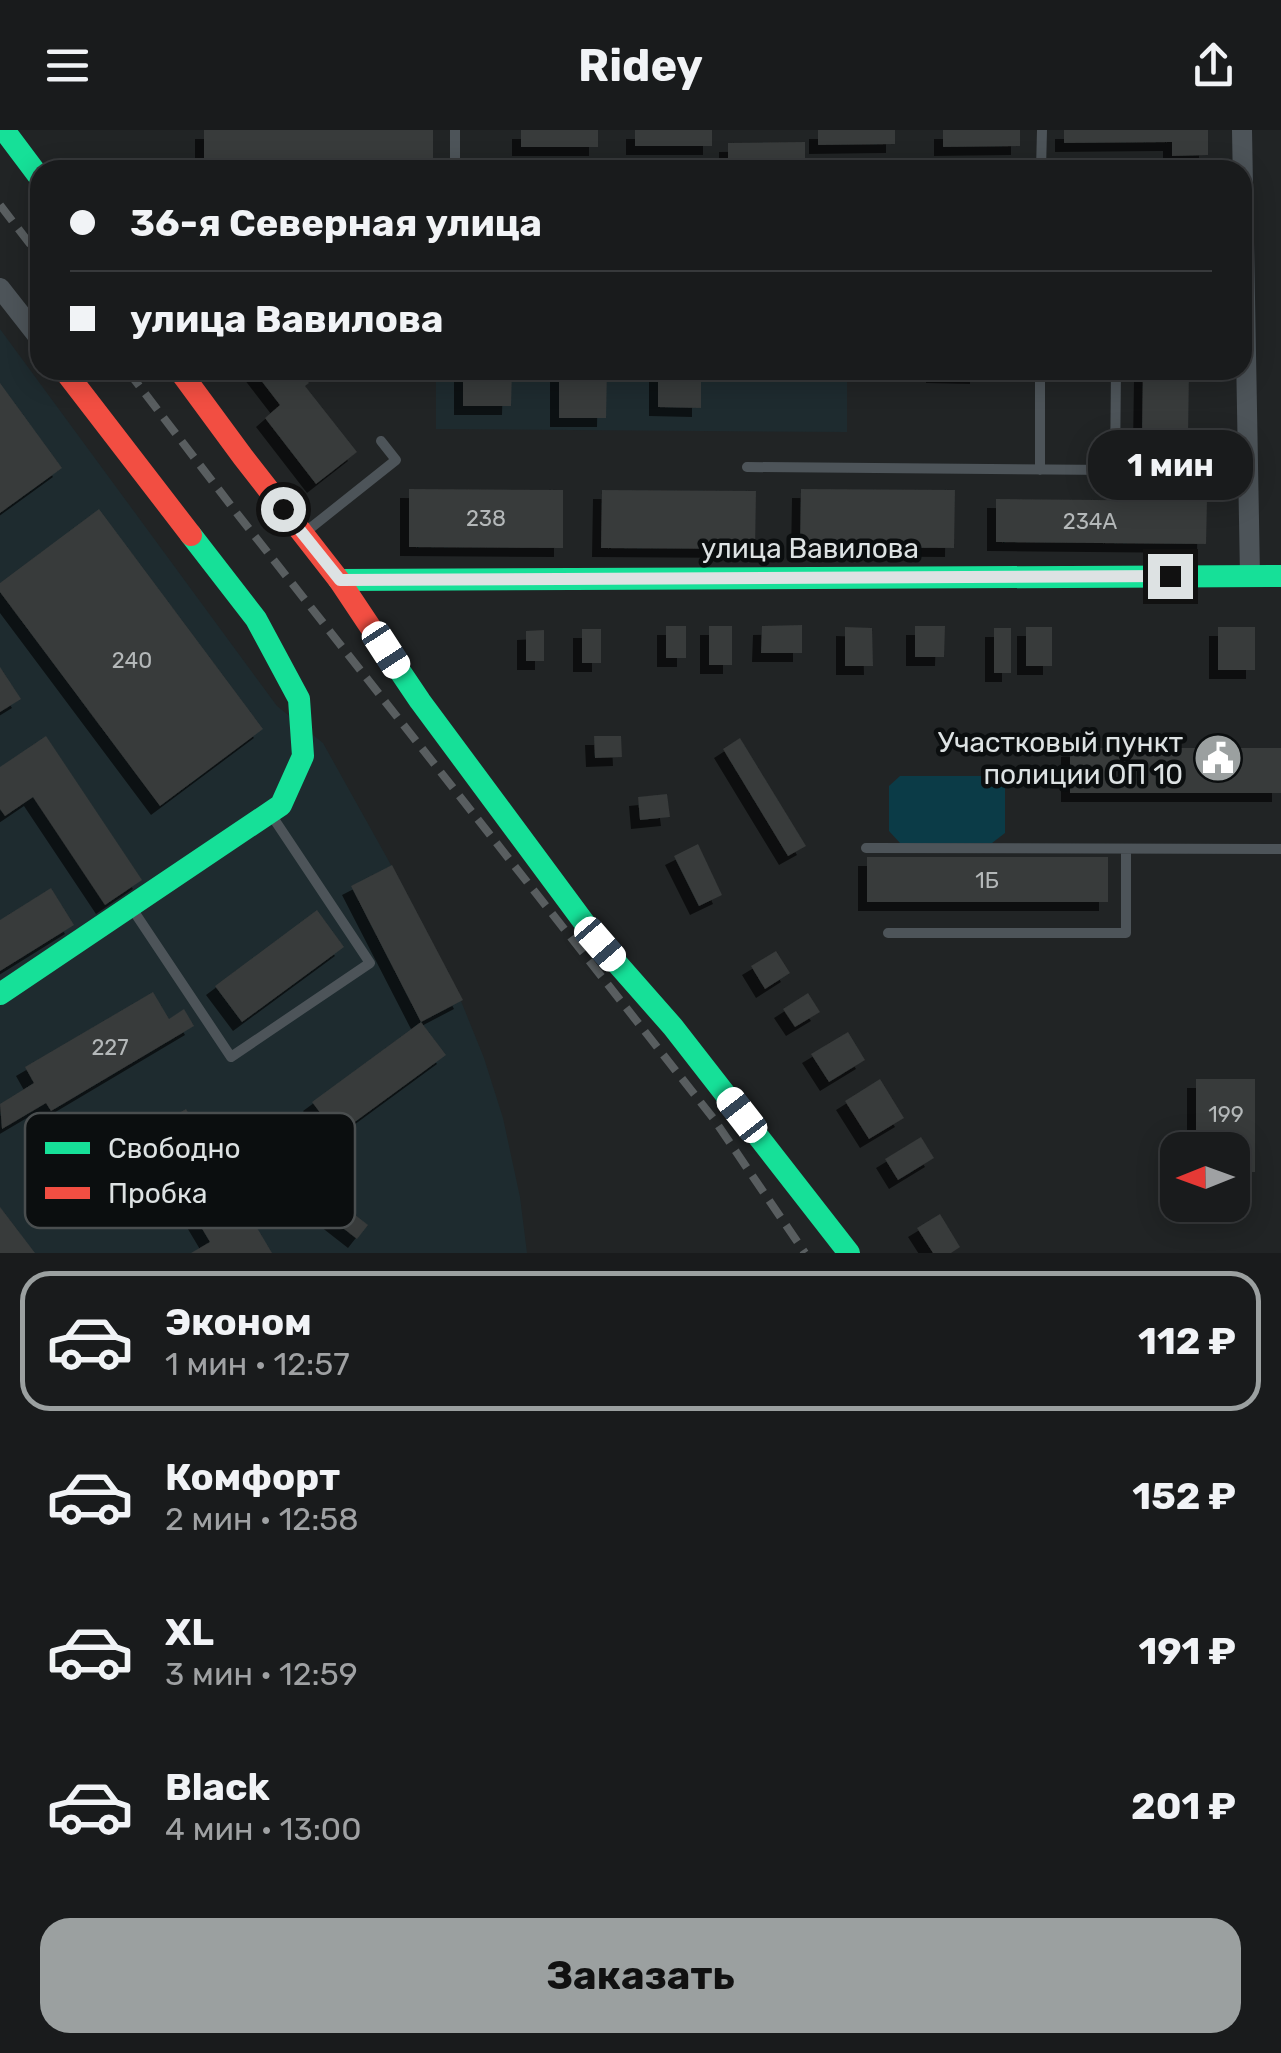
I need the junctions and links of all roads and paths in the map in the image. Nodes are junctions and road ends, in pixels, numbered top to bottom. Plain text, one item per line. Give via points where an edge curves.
1 (4, 130) edge
2 (455, 130) edge
3 (1042, 130) edge
4 (1242, 130) edge
5 (455, 160) edge
6 (1041, 160) edge
7 (1243, 160) edge
8 (30, 165) edge
9 (0, 288) edge
10 (30, 327) edge
11 (72, 380) edge
12 (188, 380) edge
13 (1040, 380) edge
14 (1116, 380) edge
15 (1247, 380) edge
16 (381, 441) dead end
17 (748, 467) dead end
18 (1040, 470) junction
19 (1116, 470) junction
20 (1210, 470) dead end
21 (303, 534) junction
22 (1250, 576) junction
23 (1281, 576) edge
24 (340, 580) junction
25 (270, 812) junction
26 (866, 848) dead end
27 (1126, 849) junction
28 (1281, 849) edge
29 (130, 906) junction
30 (888, 933) dead end
31 (0, 994) edge
32 (850, 1253) edge

1 - 8 street
2 - 5 lane
3 - 6 lane
4 - 7 street
9 - 10 street
11 - 25 street via 256,618 299,699 302,756 281,805
12 - 21 street
13 - 18 lane
14 - 19 lane
15 - 22 street
16 - 21 lane via 396,460
17 - 18 lane
18 - 19 lane
19 - 20 lane
21 - 24 street
22 - 23 street, улица Вавилова
22 - 24 street, улица Вавилова
24 - 32 street via 420,702 600,944
25 - 29 street
25 - 29 lane via 370,963 278,1026 232,1056
26 - 27 lane
27 - 28 lane
27 - 30 lane via 1126,933
29 - 31 street

